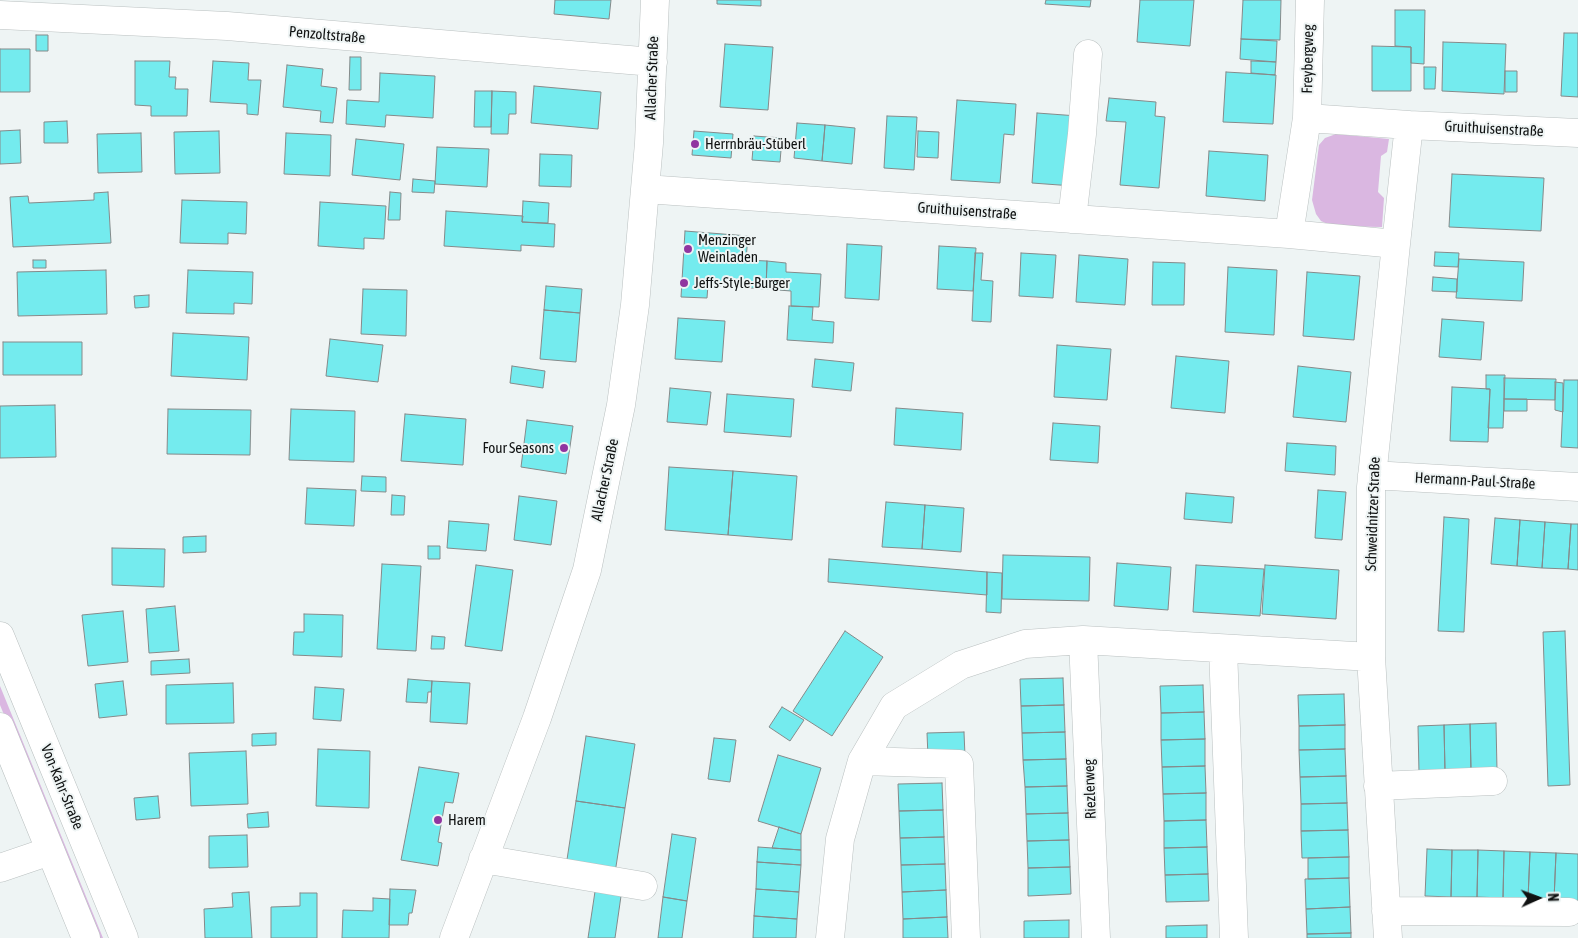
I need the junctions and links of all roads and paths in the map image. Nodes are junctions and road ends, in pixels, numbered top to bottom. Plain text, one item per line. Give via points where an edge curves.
1 (656, 0) edge
2 (1310, 0) edge
3 (0, 14) edge
4 (1088, 54) dead end
5 (653, 62) junction
6 (1307, 118) junction
7 (1410, 125) junction
8 (1578, 133) edge
9 (645, 189) junction
10 (1072, 218) junction
11 (1289, 234) junction
12 (1396, 244) junction
13 (1372, 475) junction
14 (1578, 487) edge
15 (0, 636) edge
16 (1083, 640) junction
17 (1223, 649) junction
18 (1371, 657) junction
19 (0, 727) edge
20 (862, 762) junction
21 (1494, 781) dead end
22 (1378, 786) junction
23 (50, 851) junction
24 (483, 859) junction
25 (0, 868) edge
26 (643, 886) dead end
27 (1569, 912) dead end
28 (1387, 925) edge
29 (86, 938) edge
30 (124, 938) edge
31 (454, 938) edge
32 (830, 938) edge
33 (966, 938) edge
34 (1096, 938) edge
35 (1234, 938) edge

1 - 5 street, Allacher Straße
2 - 6 street, Freybergweg
3 - 5 street, Penzoltstraße via 227,26
4 - 10 street
5 - 9 street, Allacher Straße
6 - 7 street, Gruithuisenstraße
6 - 11 street, Freybergweg
7 - 8 street, Gruithuisenstraße
7 - 12 street, Schweidnitzer Straße
9 - 10 street, Gruithuisenstraße
9 - 24 street, Allacher Straße via 635,305 621,405 587,570 537,718
10 - 11 street, Gruithuisenstraße
11 - 12 street, Gruithuisenstraße
12 - 13 street, Schweidnitzer Straße
13 - 14 street, Hermann-Paul-Straße
13 - 18 street, Schweidnitzer Straße
15 - 30 street, Von-Kahr-Straße
16 - 17 street
16 - 20 street via 1025,644 961,665 894,706
16 - 34 street, Riezlerweg
17 - 18 street
17 - 35 street
18 - 22 street, Schweidnitzer Straße
19 - 23 street
20 - 32 street via 840,838
20 - 33 street via 959,764
21 - 22 street
22 - 28 street, Schweidnitzer Straße
23 - 25 street
23 - 29 street
24 - 26 street
24 - 31 street, Allacher Straße
27 - 28 street, Schweidnitzer Straße

